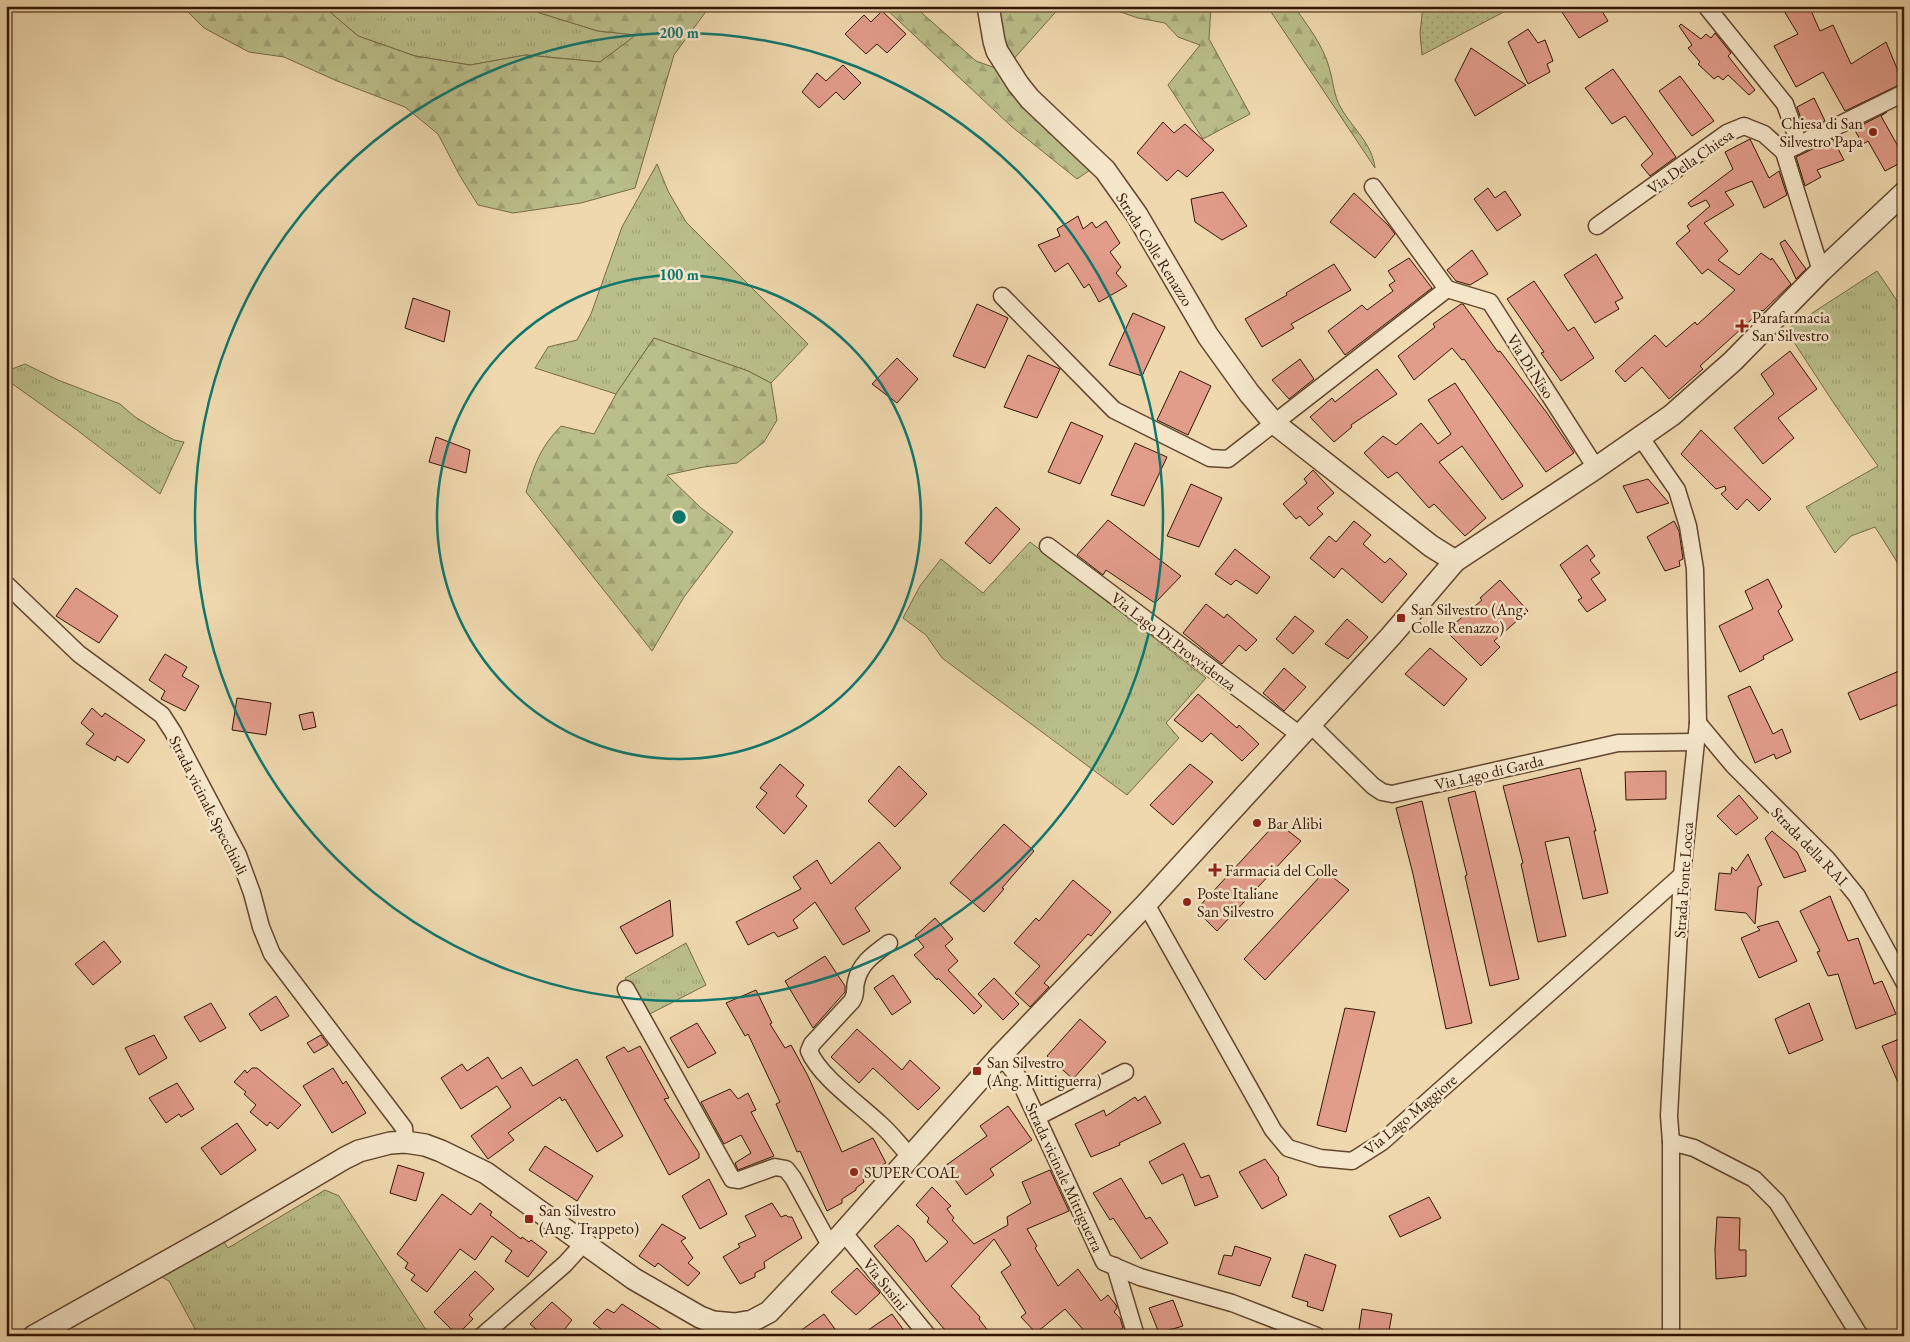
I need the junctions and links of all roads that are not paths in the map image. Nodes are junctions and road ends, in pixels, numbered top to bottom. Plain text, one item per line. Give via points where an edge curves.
1 (988, 6) edge
2 (1706, 6) edge
3 (1904, 93) edge
4 (1790, 149) junction
5 (1373, 186) dead end
6 (1904, 193) edge
7 (1597, 226) dead end
8 (1821, 271) junction
9 (1447, 289) junction
10 (1002, 296) dead end
11 (1274, 422) junction
12 (1641, 438) junction
13 (1596, 468) junction
14 (1048, 546) dead end
15 (1455, 561) junction
16 (6, 584) edge
17 (1698, 723) junction
18 (1305, 730) junction
19 (1695, 742) junction
20 (1682, 874) junction
21 (1146, 904) junction
22 (889, 943) dead end
23 (1904, 982) edge
24 (626, 989) dead end
25 (1001, 1055) junction
26 (1125, 1072) dead end
27 (1037, 1117) junction
28 (405, 1142) junction
29 (1671, 1142) junction
30 (911, 1157) junction
31 (838, 1238) junction
32 (584, 1243) junction
33 (1115, 1266) junction
34 (34, 1336) edge
35 (482, 1336) edge
36 (928, 1336) edge
37 (1136, 1336) edge
38 (1317, 1336) edge
39 (1671, 1336) edge
40 (1860, 1336) edge

1 - 11 street, Strada Colle Renazzo via 994,41 1018,84 1105,170 1138,215 1208,336
2 - 4 street via 1785,104 1795,132
3 - 4 street
4 - 7 street, Via Della Chiesa via 1744,126 1727,133
4 - 8 street
5 - 9 street
6 - 8 street
8 - 12 street via 1704,388
9 - 11 street
9 - 13 street, Via Di Niso via 1490,302
10 - 11 street via 1114,410 1210,458 1228,459
11 - 15 street, Strada Colle Renazzo via 1431,546
12 - 13 street
12 - 17 street, Strada Fonte Locca via 1677,490 1688,526 1695,569
13 - 15 street
14 - 18 street, Via Lago Di Provvidenza
15 - 18 street
16 - 28 street, Strada vicinale Specchioli via 79,654 162,715 238,856 272,954 404,1128
17 - 19 street, Strada Fonte Locca
17 - 23 street, Strada della RAI via 1733,766 1827,859 1857,896
18 - 19 street, Via Lago di Garda via 1373,786 1392,794 1618,743
18 - 21 street
19 - 20 street, Strada Fonte Locca
20 - 21 street, Via Lago Maggiore via 1382,1142 1352,1161 1320,1158 1288,1148 1274,1130
20 - 29 street, Strada Fonte Locca via 1669,1116
21 - 25 street
22 - 30 street via 867,959 855,982 856,994 852,1001 809,1051 813,1060 838,1086 881,1124
24 - 31 street, Via Susini via 732,1179 739,1180 775,1167 786,1169 826,1238
25 - 27 street, Strada vicinale Mittiguerra via 1018,1077
25 - 30 street
26 - 27 street
27 - 33 street, Strada vicinale Mittiguerra via 1104,1262
28 - 32 street via 441,1151 486,1173
28 - 34 street via 375,1146 345,1158
29 - 39 street, Strada Fonte Locca
29 - 40 street via 1694,1148 1754,1179 1778,1202
30 - 31 street
31 - 32 street via 772,1309 752,1321 726,1324 688,1311
31 - 36 street, Via Susini
32 - 35 street via 565,1264
33 - 37 street
33 - 38 street, Strada vicinale Mittiguerra via 1140,1277 1232,1303

